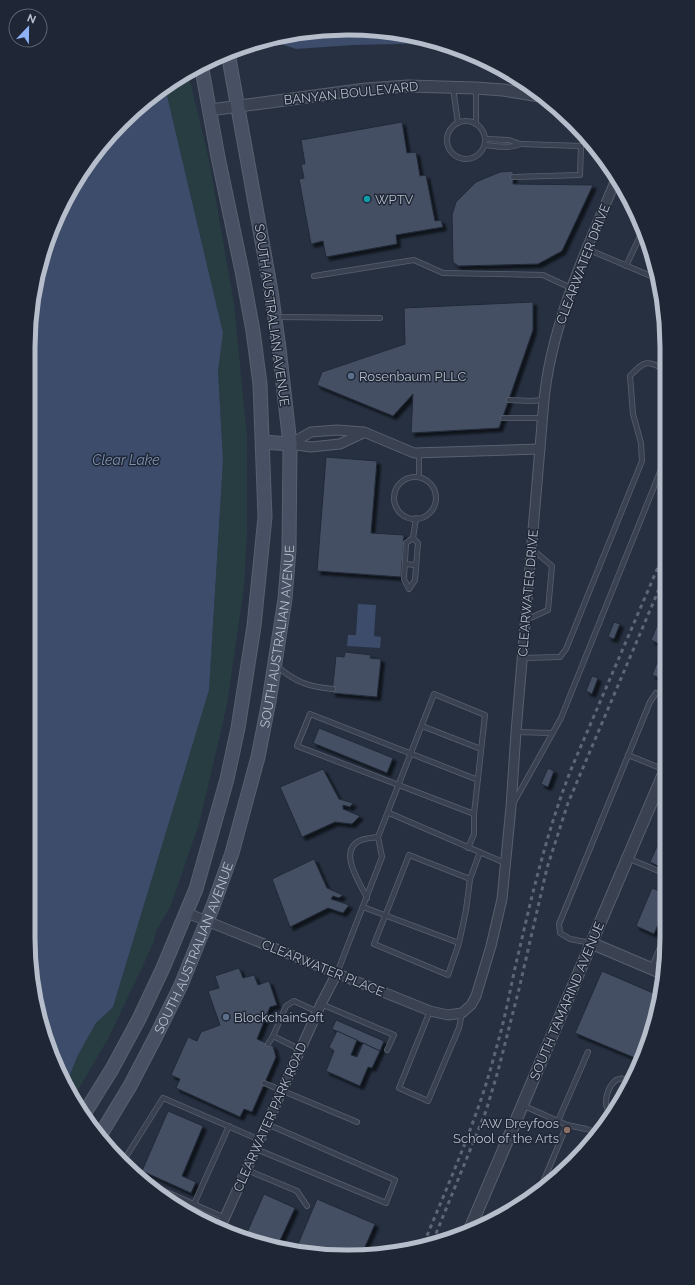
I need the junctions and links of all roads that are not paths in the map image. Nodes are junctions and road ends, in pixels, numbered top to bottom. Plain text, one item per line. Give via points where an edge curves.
1 (229, 59) edge
2 (202, 71) edge
3 (453, 86) junction
4 (476, 88) junction
5 (530, 94) edge
6 (237, 107) junction
7 (210, 110) junction
8 (458, 123) junction
9 (476, 124) junction
10 (486, 139) junction
11 (520, 144) junction
12 (486, 145) junction
13 (513, 177) dead end
14 (613, 184) edge
15 (639, 237) edge
16 (587, 249) junction
17 (626, 266) junction
18 (314, 276) dead end
19 (651, 276) edge
20 (571, 288) junction
21 (274, 316) junction
22 (380, 318) dead end
23 (660, 367) edge
24 (509, 400) dead end
25 (544, 400) junction
26 (503, 418) dead end
27 (543, 418) junction
28 (364, 432) junction
29 (263, 442) junction
30 (290, 444) junction
31 (540, 449) junction
32 (419, 453) junction
33 (660, 472) edge
34 (419, 477) junction
35 (416, 518) junction
36 (413, 538) junction
37 (532, 549) junction
38 (405, 564) junction
39 (416, 565) junction
40 (526, 620) junction
41 (522, 658) junction
42 (275, 665) junction
43 (333, 689) dead end
44 (656, 693) dead end
45 (422, 726) junction
46 (516, 732) junction
47 (552, 733) junction
48 (481, 749) junction
49 (411, 753) junction
50 (628, 755) junction
51 (660, 767) edge
52 (478, 780) junction
53 (660, 781) edge
54 (398, 785) junction
55 (511, 807) junction
56 (388, 813) junction
57 (474, 814) junction
58 (378, 837) junction
59 (468, 848) junction
60 (480, 852) junction
61 (627, 858) junction
62 (505, 863) junction
63 (660, 872) edge
64 (470, 879) junction
65 (367, 898) junction
66 (363, 907) junction
67 (187, 913) junction
68 (385, 915) junction
69 (208, 922) junction
70 (591, 943) junction
71 (459, 944) junction
72 (659, 951) edge
73 (652, 969) junction
74 (658, 971) edge
75 (338, 973) junction
76 (320, 1008) junction
77 (430, 1011) junction
78 (462, 1013) junction
79 (272, 1036) junction
80 (268, 1044) dead end
81 (301, 1050) junction
82 (387, 1050) dead end
83 (588, 1052) dead end
84 (626, 1079) edge
85 (264, 1083) dead end
86 (282, 1091) junction
87 (522, 1105) junction
88 (87, 1109) edge
89 (608, 1109) edge
90 (558, 1121) junction
91 (357, 1122) dead end
92 (267, 1124) junction
93 (567, 1124) junction
94 (229, 1126) junction
95 (103, 1131) edge
96 (592, 1131) edge
97 (260, 1140) junction
98 (256, 1149) junction
99 (126, 1157) edge
100 (247, 1170) junction
101 (544, 1181) edge
102 (167, 1192) edge
103 (194, 1204) junction
104 (307, 1206) dead end
105 (223, 1222) edge
106 (472, 1224) edge

1 - 6 main road, SOUTH AUSTRALIAN AVENUE
2 - 7 main road, SOUTH AUSTRALIAN AVENUE
3 - 4 street, BANYAN BOULEVARD
3 - 6 street, BANYAN BOULEVARD via 366,89
3 - 8 lane
4 - 5 street, BANYAN BOULEVARD
4 - 9 lane
6 - 7 street, BANYAN BOULEVARD
6 - 21 main road, SOUTH AUSTRALIAN AVENUE
7 - 29 main road, SOUTH AUSTRALIAN AVENUE via 253,331 260,384
8 - 9 lane via 470,121
8 - 12 lane via 453,126 447,138 447,144 454,156 466,160 473,159 479,156
9 - 10 lane
10 - 11 lane via 509,140
10 - 12 lane
11 - 12 lane via 501,147
11 - 13 lane via 581,146 580,175
14 - 16 street, CLEARWATER DRIVE
15 - 17 lane
16 - 17 lane
16 - 20 street, CLEARWATER DRIVE
17 - 19 lane
18 - 20 lane via 414,260 443,273 543,275
20 - 25 street, CLEARWATER DRIVE via 558,326
21 - 22 lane
21 - 30 main road, SOUTH AUSTRALIAN AVENUE
23 - 41 lane via 648,363 640,364 630,376 633,414 642,443 642,461 566,650 560,657
24 - 25 lane
25 - 27 street, CLEARWATER DRIVE
26 - 27 lane
27 - 31 street, CLEARWATER DRIVE
28 - 30 street via 340,444 311,447
28 - 30 street via 311,432
28 - 32 street
29 - 30 main road
29 - 67 main road, SOUTH AUSTRALIAN AVENUE via 265,517 246,684 227,779
30 - 42 main road, SOUTH AUSTRALIAN AVENUE via 287,579
31 - 32 street
31 - 37 street, CLEARWATER DRIVE
32 - 34 lane
33 - 47 lane via 561,718
34 - 35 lane via 430,484 436,496 433,509 423,517
34 - 35 lane via 405,480 396,490 394,497 398,510 409,518
35 - 36 lane
36 - 38 lane via 406,544
36 - 39 lane via 418,543
37 - 40 street, CLEARWATER DRIVE
37 - 40 lane via 552,566 552,573 548,610
38 - 39 lane
38 - 39 lane via 404,579 409,589 415,580
40 - 41 street, CLEARWATER DRIVE
41 - 46 street, CLEARWATER DRIVE
42 - 43 lane via 297,681 316,688
42 - 69 main road, SOUTH AUSTRALIAN AVENUE via 248,798
44 - 50 lane
45 - 48 lane
45 - 48 lane via 434,694 485,715
45 - 49 lane
46 - 47 lane
46 - 55 street, CLEARWATER DRIVE
47 - 55 lane
48 - 52 lane
49 - 52 lane
49 - 54 lane
49 - 54 lane via 310,714 297,746
50 - 51 lane
50 - 70 lane via 559,924 560,933 570,940
52 - 57 lane
53 - 61 street, SOUTH TAMARIND AVENUE
54 - 56 lane
54 - 57 lane
55 - 62 street, CLEARWATER DRIVE
56 - 58 lane
56 - 59 lane
57 - 59 lane via 474,834
58 - 65 lane, CLEARWATER PARK ROAD via 382,857
58 - 65 lane via 359,841 351,850 350,862
59 - 60 lane
60 - 62 lane
60 - 64 lane
61 - 63 lane
61 - 70 street, SOUTH TAMARIND AVENUE
62 - 78 street, CLEARWATER DRIVE via 502,899 491,946 476,996
64 - 68 lane via 408,855
64 - 71 lane
65 - 66 lane, CLEARWATER PARK ROAD
66 - 68 lane
66 - 75 lane, CLEARWATER PARK ROAD
67 - 69 street, CLEARWATER PLACE
67 - 88 main road, SOUTH AUSTRALIAN AVENUE via 139,1019
68 - 71 lane
68 - 71 lane via 374,944 448,975
69 - 75 street, CLEARWATER PLACE
69 - 95 main road, SOUTH AUSTRALIAN AVENUE via 156,1036
70 - 73 street
70 - 87 street, SOUTH TAMARIND AVENUE
72 - 73 lane
73 - 74 street
75 - 76 street, CLEARWATER PARK ROAD
75 - 77 street, CLEARWATER PLACE
76 - 79 lane via 294,1001 286,1006
76 - 81 street, CLEARWATER PARK ROAD
76 - 82 lane via 394,1034
77 - 78 street, CLEARWATER PLACE via 448,1015
77 - 78 lane via 399,1088 428,1101 459,1028
79 - 80 lane
79 - 81 lane
81 - 86 street, CLEARWATER PARK ROAD
83 - 90 lane
84 - 89 lane via 613,1082 605,1101
85 - 86 lane
86 - 91 lane
86 - 92 street, CLEARWATER PARK ROAD
87 - 90 lane
87 - 106 street, SOUTH TAMARIND AVENUE
90 - 93 lane
92 - 97 street, CLEARWATER PARK ROAD
92 - 98 lane via 395,1180 386,1203
93 - 96 lane
93 - 101 lane
94 - 97 lane
94 - 99 lane via 163,1098
94 - 103 lane
97 - 98 street, CLEARWATER PARK ROAD
98 - 100 street, CLEARWATER PARK ROAD
100 - 104 lane via 297,1191
100 - 105 street, CLEARWATER PARK ROAD
102 - 103 lane
103 - 105 lane

